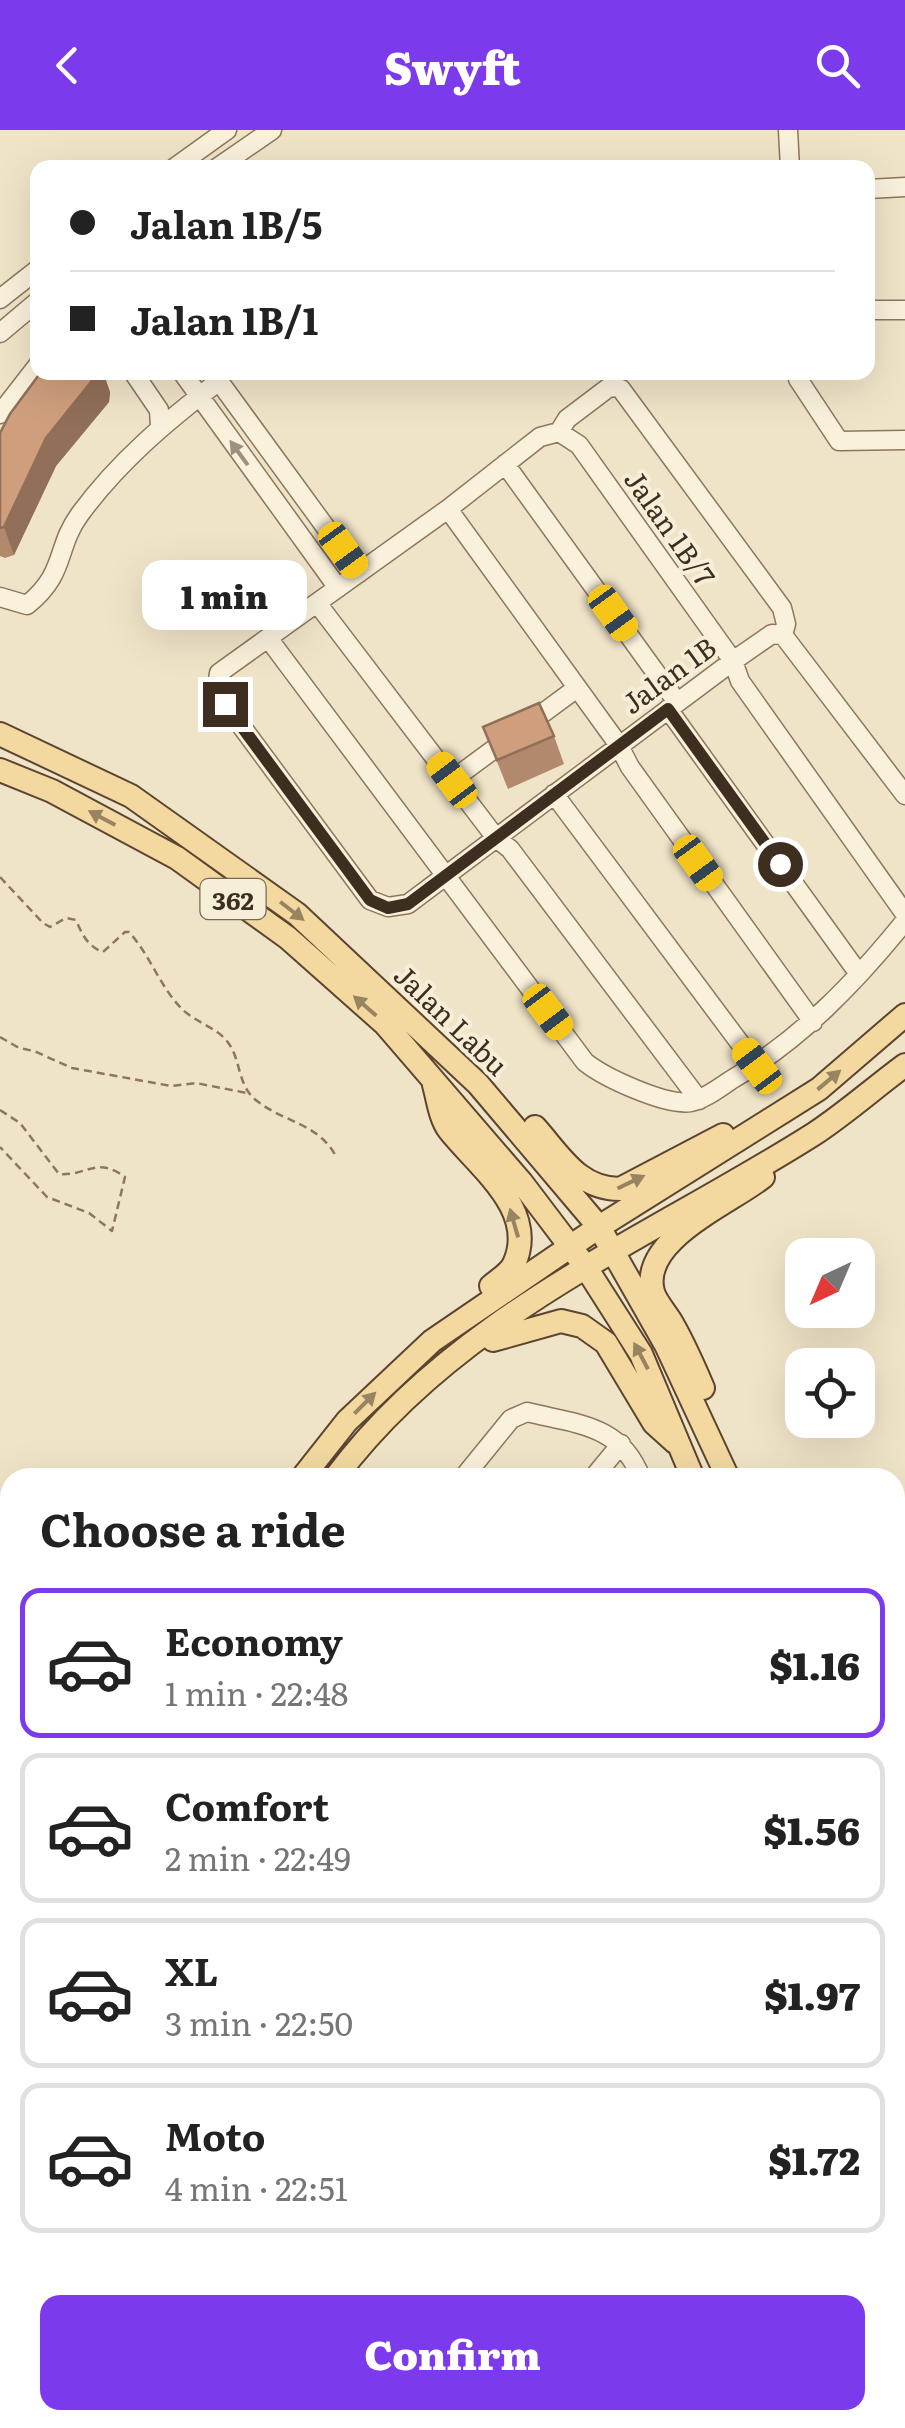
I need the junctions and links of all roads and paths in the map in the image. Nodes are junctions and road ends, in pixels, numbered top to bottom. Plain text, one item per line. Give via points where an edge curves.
1 (227, 130) edge
2 (272, 130) edge
3 (788, 130) edge
4 (185, 160) edge
5 (228, 160) edge
6 (790, 160) edge
7 (905, 187) edge
8 (875, 189) edge
9 (30, 275) edge
10 (0, 298) edge
11 (30, 307) edge
12 (875, 310) edge
13 (905, 310) edge
14 (0, 333) edge
15 (30, 375) edge
16 (138, 380) edge
17 (187, 380) edge
18 (213, 380) edge
19 (218, 380) edge
20 (799, 380) edge
21 (198, 397) junction
22 (0, 414) edge
23 (160, 426) junction
24 (558, 432) junction
25 (905, 440) edge
26 (505, 464) junction
27 (299, 490) junction
28 (277, 505) junction
29 (448, 510) junction
30 (359, 572) junction
31 (338, 588) junction
32 (0, 596) edge
33 (317, 603) junction
34 (783, 634) junction
35 (268, 638) junction
36 (732, 661) junction
37 (577, 688) junction
38 (672, 705) junction
39 (0, 734) edge
40 (618, 744) junction
41 (0, 770) edge
42 (452, 780) junction
43 (554, 794) junction
44 (905, 795) edge
45 (496, 838) junction
46 (446, 876) junction
47 (0, 877) edge
48 (905, 918) edge
49 (859, 974) junction
50 (905, 1015) edge
51 (813, 1022) junction
52 (0, 1037) edge
53 (449, 1054) junction
54 (905, 1064) edge
55 (757, 1066) junction
56 (432, 1077) junction
57 (249, 1093) junction
58 (699, 1100) junction
59 (0, 1110) edge
60 (773, 1117) junction
61 (0, 1147) edge
62 (789, 1149) junction
63 (337, 1158) dead end
64 (599, 1227) junction
65 (569, 1248) junction
66 (613, 1250) junction
67 (586, 1266) junction
68 (451, 1328) junction
69 (466, 1348) junction
70 (710, 1434) junction
71 (622, 1444) junction
72 (684, 1451) junction
73 (310, 1468) edge
74 (345, 1468) edge
75 (471, 1468) edge
76 (602, 1468) edge
77 (637, 1468) edge
78 (690, 1468) edge
79 (724, 1468) edge

1 - 4 street
2 - 5 street
3 - 6 street
7 - 8 street
9 - 10 street
11 - 14 street
12 - 13 street
15 - 22 street
16 - 23 street via 159,410
17 - 21 street
18 - 21 street
19 - 27 street
20 - 25 street via 839,441
21 - 23 street
28 -> 21 street
23 - 32 street via 77,518 46,590 27,606
24 - 26 street
24 - 34 street via 608,388 621,389 782,608
24 - 36 street, Jalan 1B/7 via 579,446
26 - 29 street
26 - 38 street
27 - 28 street
27 - 30 street
28 - 31 street
29 - 30 street
29 - 37 street
30 - 31 street
31 - 33 street
33 - 35 street
33 - 42 street
34 - 36 street, Jalan 1B via 772,634
34 - 44 street
35 - 46 street
35 - 46 street, Jalan 1B via 219,673 217,688 370,900 388,908 408,904
36 - 38 street, Jalan 1B
36 - 48 street, Jalan 1B/7 via 740,682
37 - 40 street
37 - 42 street
38 - 40 street, Jalan 1B
38 - 49 street
39 -> 53 main road, Jalan Labu / 362 via 131,796 282,903
40 - 43 street, Jalan 1B
40 - 51 street
56 -> 41 main road, Jalan Labu / 362 via 386,1024 288,938 177,858
42 - 45 street
43 - 45 street, Jalan 1B
43 - 55 street
45 - 46 street, Jalan 1B
45 - 58 street
46 - 58 street via 585,1062 675,1102
47 - 57 path via 43,923 76,920 103,952 129,932 184,1012 230,1044
48 - 49 street
49 - 51 street
60 -> 50 main road via 819,1089
51 - 55 street
52 - 57 path via 72,1068
53 -> 60 main road via 485,1076 578,1178 601,1189 620,1189 691,1149
53 - 64 main road, Jalan Labu / 362
54 - 62 main road
55 - 58 street
56 - 65 main road, Jalan Labu / 362
68 -> 56 main road via 513,1267 519,1241 513,1213 492,1176 446,1126
57 - 63 path via 318,1133
59 - 61 path via 20,1123 59,1174 100,1166 124,1177 112,1231 90,1213 47,1197
60 - 64 main road
62 - 66 main road
62 - 70 main road via 751,1186 674,1236 653,1270 654,1293 706,1396
64 - 65 main road
64 - 66 main road, Jalan Labu / 362
65 - 67 main road, Jalan Labu / 362
65 - 68 main road
66 - 67 main road
66 - 70 main road, Jalan Labu / 362
67 - 69 main road
72 -> 67 main road, Jalan Labu / 362 via 641,1354
73 -> 68 main road via 347,1420
69 - 72 main road via 562,1321 582,1326 606,1343 654,1423
69 - 74 main road
70 - 79 main road, Jalan Labu / 362
71 - 75 street via 603,1432 527,1412 511,1419
71 - 76 street
71 - 77 street
72 - 78 main road, Jalan Labu / 362

